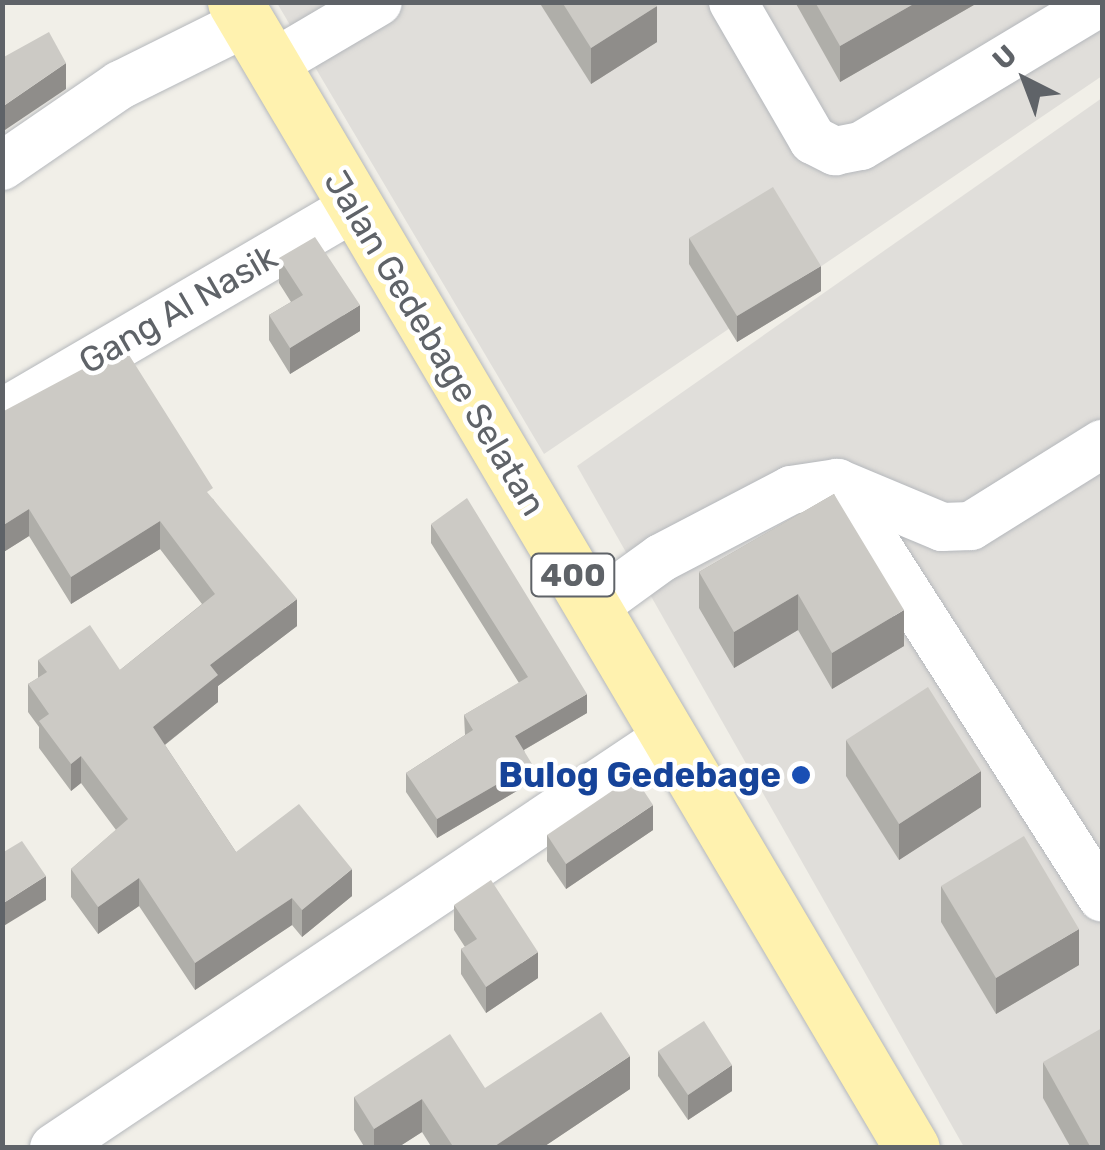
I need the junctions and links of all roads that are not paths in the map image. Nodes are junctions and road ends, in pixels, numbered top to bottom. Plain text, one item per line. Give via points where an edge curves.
1 (378, 2) edge
2 (732, 2) edge
3 (1101, 2) edge
4 (251, 30) edge
5 (2, 166) edge
6 (355, 207) junction
7 (2, 412) edge
8 (1102, 444) edge
9 (837, 483) junction
10 (592, 608) junction
11 (671, 735) junction
12 (1102, 898) edge
13 (54, 1148) edge
14 (912, 1148) edge

1 - 4 street
2 - 3 street via 813,140 835,151 861,146
4 - 5 street via 120,84
4 - 6 main road, Jalan Gedebage Selatan / 400
6 - 7 street, Gang Al Nasik
6 - 10 main road, Jalan Gedebage Selatan / 400
8 - 9 street via 971,526 942,527
9 - 10 street via 792,490 661,558
9 - 12 street
10 - 11 main road, Jalan Gedebage Selatan / 400
11 - 13 street
11 - 14 main road, Jalan Gedebage Selatan / 400

